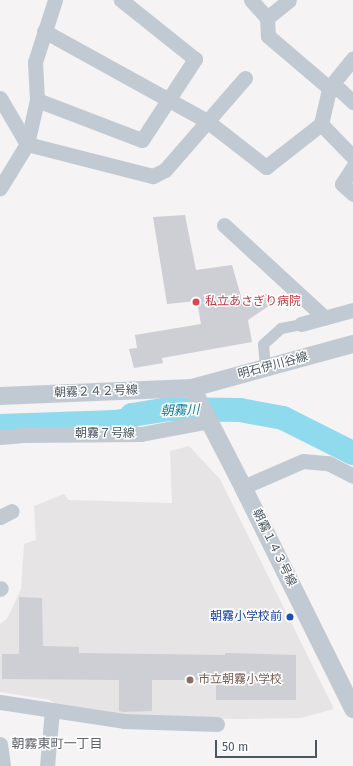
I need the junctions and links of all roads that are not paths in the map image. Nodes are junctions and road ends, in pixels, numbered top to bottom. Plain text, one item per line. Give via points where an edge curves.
1 (56, 0) edge
2 (122, 0) edge
3 (251, 0) edge
4 (289, 0) edge
5 (267, 18) junction
6 (44, 31) junction
7 (353, 58) edge
8 (245, 78) dead end
9 (329, 88) junction
10 (0, 98) edge
11 (37, 100) junction
12 (170, 100) junction
13 (353, 102) edge
14 (207, 121) junction
15 (321, 124) junction
16 (27, 144) junction
17 (353, 157) edge
18 (353, 167) edge
19 (0, 188) edge
20 (353, 194) edge
21 (224, 225) dead end
22 (353, 310) edge
23 (325, 318) junction
24 (301, 324) joint
25 (353, 344) edge
26 (265, 367) junction
27 (192, 388) junction
28 (0, 396) edge
29 (208, 419) junction
30 (0, 437) edge
31 (353, 476) edge
32 (244, 487) junction
33 (0, 702) edge
34 (353, 709) edge
35 (52, 710) junction
36 (217, 724) dead end
37 (0, 744) edge
38 (3, 766) edge
39 (47, 766) edge

1 - 6 street
2 - 12 street via 195,59
3 - 5 street
4 - 5 street
5 - 9 street via 268,36
6 - 11 street via 35,62
6 - 12 street
7 - 9 street
8 - 14 street
9 - 13 street via 340,90
9 - 15 street
10 - 16 street
11 - 12 street via 142,140
11 - 16 street
12 - 14 street
14 - 15 street via 266,167
14 - 16 street via 165,170 153,176
15 - 17 street
16 - 19 street
18 - 20 street via 342,184
21 - 23 street
22 - 23 street
23 - 24 street
24 - 26 street via 281,328 263,344
25 - 26 street, 明石伊川谷線
26 - 27 street, 明石伊川谷線
27 - 28 street, 朝霧２４２号線
27 - 29 street, 朝霧１４３号線
29 - 30 street, 朝霧７号線 via 141,434
29 - 32 street, 朝霧１４３号線
31 - 32 street via 328,463 303,461
32 - 34 street, 朝霧１４３号線
33 - 35 street
35 - 36 street via 124,721
35 - 39 street
37 - 38 street

